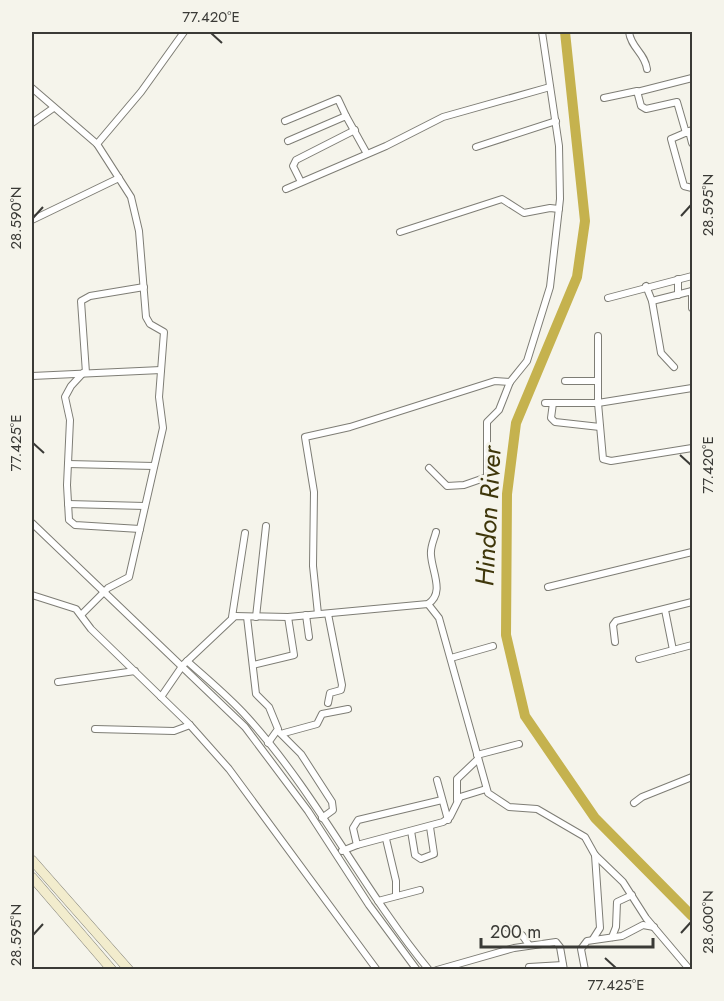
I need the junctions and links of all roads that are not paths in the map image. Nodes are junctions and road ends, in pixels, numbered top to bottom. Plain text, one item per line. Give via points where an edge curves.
1 (184, 32) edge
2 (542, 32) edge
3 (629, 32) edge
4 (647, 69) dead end
5 (693, 78) edge
6 (550, 87) junction
7 (32, 88) edge
8 (637, 92) junction
9 (604, 99) dead end
10 (52, 109) junction
11 (346, 116) junction
12 (285, 121) dead end
13 (556, 121) junction
14 (32, 123) edge
15 (355, 130) junction
16 (689, 132) edge
17 (288, 141) dead end
18 (693, 143) edge
19 (97, 144) junction
20 (476, 147) dead end
21 (366, 152) junction
22 (119, 178) junction
23 (301, 182) junction
24 (693, 188) edge
25 (286, 189) dead end
26 (559, 209) junction
27 (32, 220) edge
28 (400, 232) dead end
29 (693, 276) edge
30 (678, 279) junction
31 (646, 286) junction
32 (144, 287) junction
33 (692, 291) edge
34 (678, 295) junction
35 (608, 298) dead end
36 (652, 300) junction
37 (693, 308) edge
38 (598, 336) dead end
39 (674, 367) dead end
40 (161, 370) junction
41 (84, 373) junction
42 (32, 376) edge
43 (566, 381) dead end
44 (598, 381) junction
45 (510, 382) junction
46 (693, 388) edge
47 (545, 403) dead end
48 (553, 403) junction
49 (598, 403) junction
50 (600, 427) junction
51 (693, 448) edge
52 (68, 464) junction
53 (154, 466) junction
54 (429, 468) dead end
55 (68, 504) junction
56 (145, 506) junction
57 (32, 524) edge
58 (266, 526) dead end
59 (140, 529) junction
60 (436, 532) dead end
61 (245, 533) dead end
62 (693, 552) edge
63 (548, 586) dead end
64 (105, 592) junction
65 (32, 595) edge
66 (693, 602) edge
67 (428, 604) junction
68 (665, 610) junction
69 (82, 614) junction
70 (318, 614) junction
71 (328, 614) junction
72 (306, 615) junction
73 (232, 617) junction
74 (247, 617) junction
75 (256, 617) junction
76 (288, 617) junction
77 (309, 637) dead end
78 (615, 642) dead end
79 (693, 645) edge
80 (493, 646) dead end
81 (673, 650) junction
82 (451, 658) junction
83 (639, 659) dead end
84 (185, 663) junction
85 (253, 665) junction
86 (135, 671) junction
87 (58, 682) dead end
88 (161, 697) junction
89 (328, 703) dead end
90 (348, 709) dead end
91 (190, 725) junction
92 (95, 729) dead end
93 (281, 732) junction
94 (268, 743) junction
95 (519, 744) dead end
96 (478, 757) junction
97 (693, 777) edge
98 (437, 780) dead end
99 (486, 789) junction
100 (442, 800) junction
101 (458, 800) junction
102 (634, 803) dead end
103 (322, 818) junction
104 (448, 820) junction
105 (430, 827) junction
106 (411, 831) junction
107 (386, 839) junction
108 (357, 845) junction
109 (345, 850) junction
110 (337, 855) junction
111 (595, 855) junction
112 (32, 860) edge
113 (32, 877) edge
114 (420, 890) dead end
115 (396, 896) junction
116 (632, 896) junction
117 (378, 902) junction
118 (506, 927) dead end
119 (654, 928) junction
120 (612, 937) junction
121 (593, 939) junction
122 (529, 945) junction
123 (528, 967) dead end
124 (564, 967) edge
125 (112, 969) edge
126 (129, 969) edge
127 (377, 969) edge
128 (417, 969) edge
129 (429, 969) edge
130 (437, 969) edge
131 (585, 969) edge
132 (690, 969) edge

1 - 19 street
2 - 6 street
3 - 4 street via 631,45 644,56
5 - 8 street
6 - 13 street
6 - 21 street via 465,109
7 - 10 street
8 - 9 street
8 - 16 street via 641,106 646,109 678,102
10 - 14 street
10 - 19 street
11 - 12 street via 338,99
11 - 15 street
11 - 17 street
13 - 20 street
13 - 26 street
15 - 21 street
15 - 23 street via 296,160 293,166
16 - 18 street
16 - 24 street via 672,141 684,186
19 - 22 street
21 - 23 street
22 - 27 street
22 - 32 street via 131,197 139,231
23 - 25 street
26 - 28 street via 524,213 502,199
26 - 45 street via 550,287 534,346
29 - 30 street
30 - 31 street
30 - 34 street
31 - 35 street
31 - 36 street
32 - 40 street via 148,321 164,332
32 - 41 street via 81,301
33 - 34 street
33 - 37 street
34 - 36 street
36 - 39 street via 661,352
38 - 44 street
40 - 41 street
40 - 53 street via 163,428
41 - 42 street
41 - 52 street via 65,397 70,420
43 - 44 street
44 - 49 street
45 - 54 street via 502,405 487,422 487,477 447,486
45 - 70 street via 495,381 350,427 305,437 314,492 313,566
46 - 49 street
47 - 48 street
48 - 49 street
48 - 50 street via 551,418 555,422
49 - 50 street
50 - 51 street via 601,455 607,461
52 - 53 street
52 - 55 street
53 - 56 street
55 - 56 street
55 - 59 street via 69,520 75,525
56 - 59 street
57 - 64 street
58 - 75 street
59 - 64 street via 129,577
60 - 67 street via 431,555 437,592
61 - 73 street
62 - 63 street
64 - 69 street
64 - 84 street
65 - 69 street via 64,603
66 - 68 street
67 - 71 street
67 - 82 street via 437,613
68 - 78 street via 616,621
68 - 81 street
69 - 86 street via 91,629
70 - 71 street
70 - 72 street
71 - 89 street via 342,685 341,690 330,693
72 - 76 street
72 - 77 street
73 - 74 street
73 - 84 street
74 - 75 street
74 - 85 street
75 - 76 street
76 - 85 street via 294,655
79 - 81 street
80 - 82 street
81 - 83 street
82 - 96 street
84 - 88 street
84 - 94 street via 247,718
84 - 110 street via 244,727
85 - 93 street via 257,698 269,707
86 - 87 street
86 - 88 street
88 - 91 street
90 - 93 street via 322,714 317,724
91 - 92 street via 174,731
91 - 127 street via 229,769
93 - 94 street
93 - 103 street via 301,754 332,802 333,810
94 - 103 street
95 - 96 street
96 - 99 street
96 - 101 street via 457,779
97 - 102 street
98 - 100 street
99 - 101 street via 464,794
99 - 111 street via 509,807 546,813 585,837
100 - 104 street
100 - 108 street via 358,820 353,828
101 - 104 street
103 - 109 street
104 - 105 street
105 - 106 street
105 - 106 street via 434,854 421,860 415,855
106 - 107 street
107 - 108 street
107 - 115 street
108 - 109 street
109 - 110 street
109 - 117 street
110 - 128 street
111 - 116 street
111 - 121 street via 600,927
112 - 126 street
113 - 125 street
114 - 115 street
115 - 117 street
116 - 119 street
116 - 120 street via 617,902
117 - 129 street
118 - 122 street via 522,935
119 - 120 street via 643,925
119 - 132 street
120 - 121 street
121 - 131 street via 582,946
122 - 124 street via 558,944
122 - 130 street
123 - 124 street

